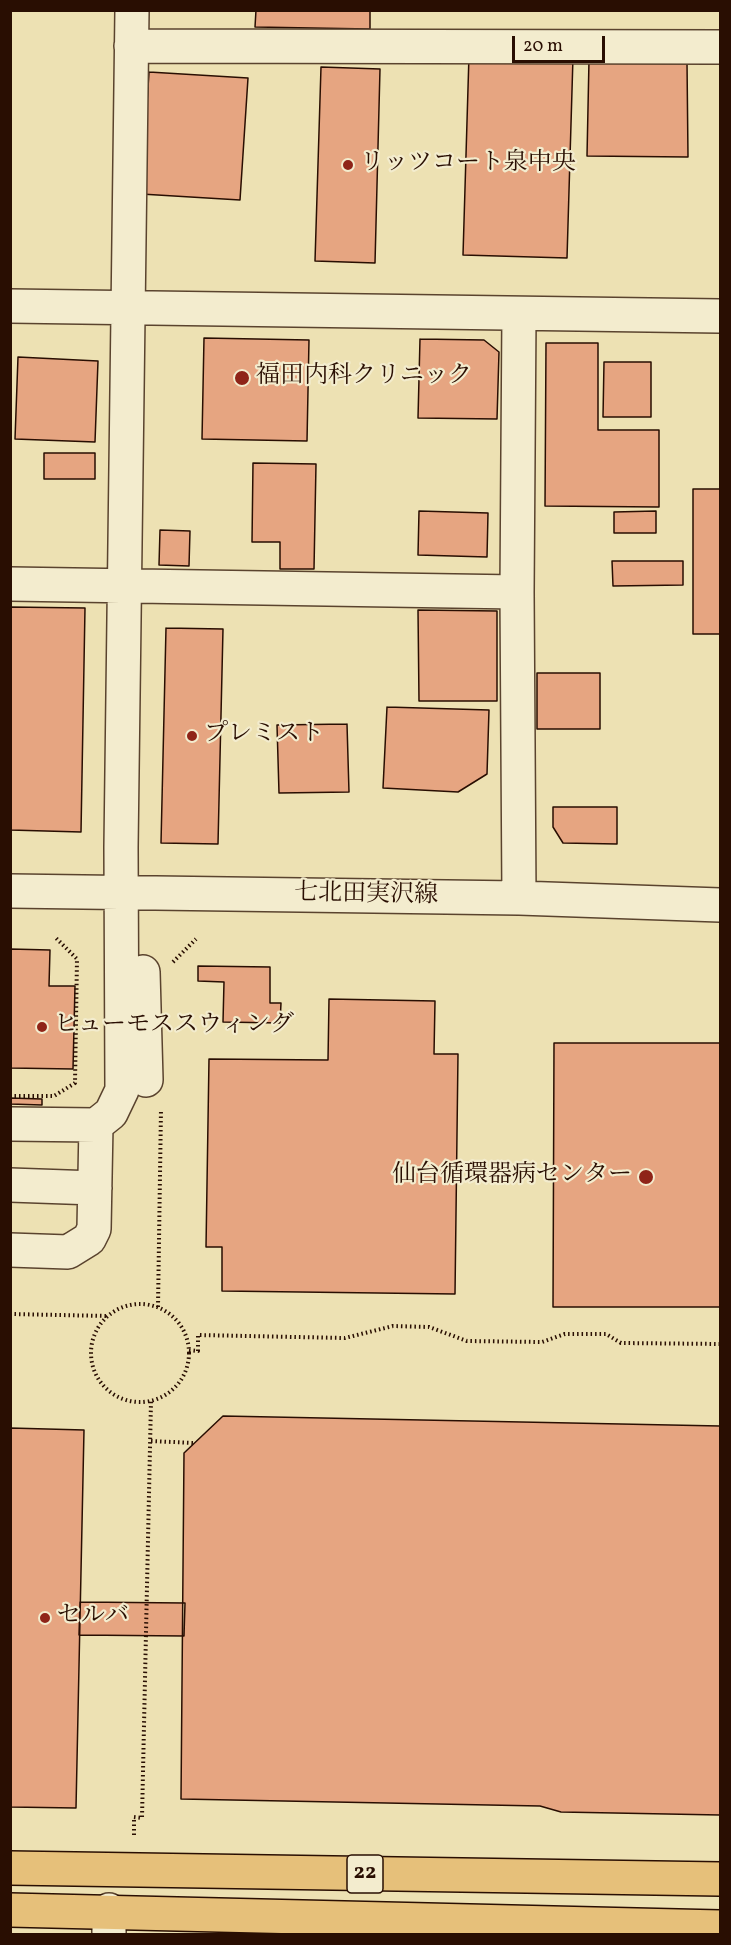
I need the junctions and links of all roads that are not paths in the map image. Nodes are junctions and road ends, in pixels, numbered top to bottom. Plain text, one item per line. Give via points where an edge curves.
1 (132, 10) edge
2 (131, 46) junction
3 (720, 47) edge
4 (10, 306) edge
5 (128, 309) junction
6 (519, 314) junction
7 (720, 316) edge
8 (10, 584) edge
9 (126, 585) junction
10 (517, 592) junction
11 (10, 891) edge
12 (121, 893) junction
13 (519, 898) junction
14 (720, 906) edge
15 (121, 938) junction
16 (154, 1092) road end
17 (10, 1124) edge
18 (96, 1125) junction
19 (10, 1185) edge
20 (94, 1188) junction
21 (10, 1250) edge
22 (10, 1868) edge
23 (720, 1879) edge
24 (10, 1910) edge
25 (109, 1922) edge
26 (720, 1927) edge

1 - 2 street
2 - 3 street
2 - 5 street
4 - 5 street
5 - 6 street
5 - 9 street
6 - 7 street
6 - 10 street
8 - 9 street
9 - 10 street
9 - 12 street
10 - 13 street
11 - 12 street, 七北田実沢線
12 - 13 street, 七北田実沢線
12 - 15 street
13 - 14 street, 七北田実沢線
15 - 16 street via 143,973
15 - 18 street via 122,1090 111,1113
17 - 18 street
18 - 20 street
19 - 20 street
20 - 21 street via 94,1229 89,1239 68,1252
22 - 23 main road, 22
24 - 25 main road, 22
25 - 26 main road, 22

